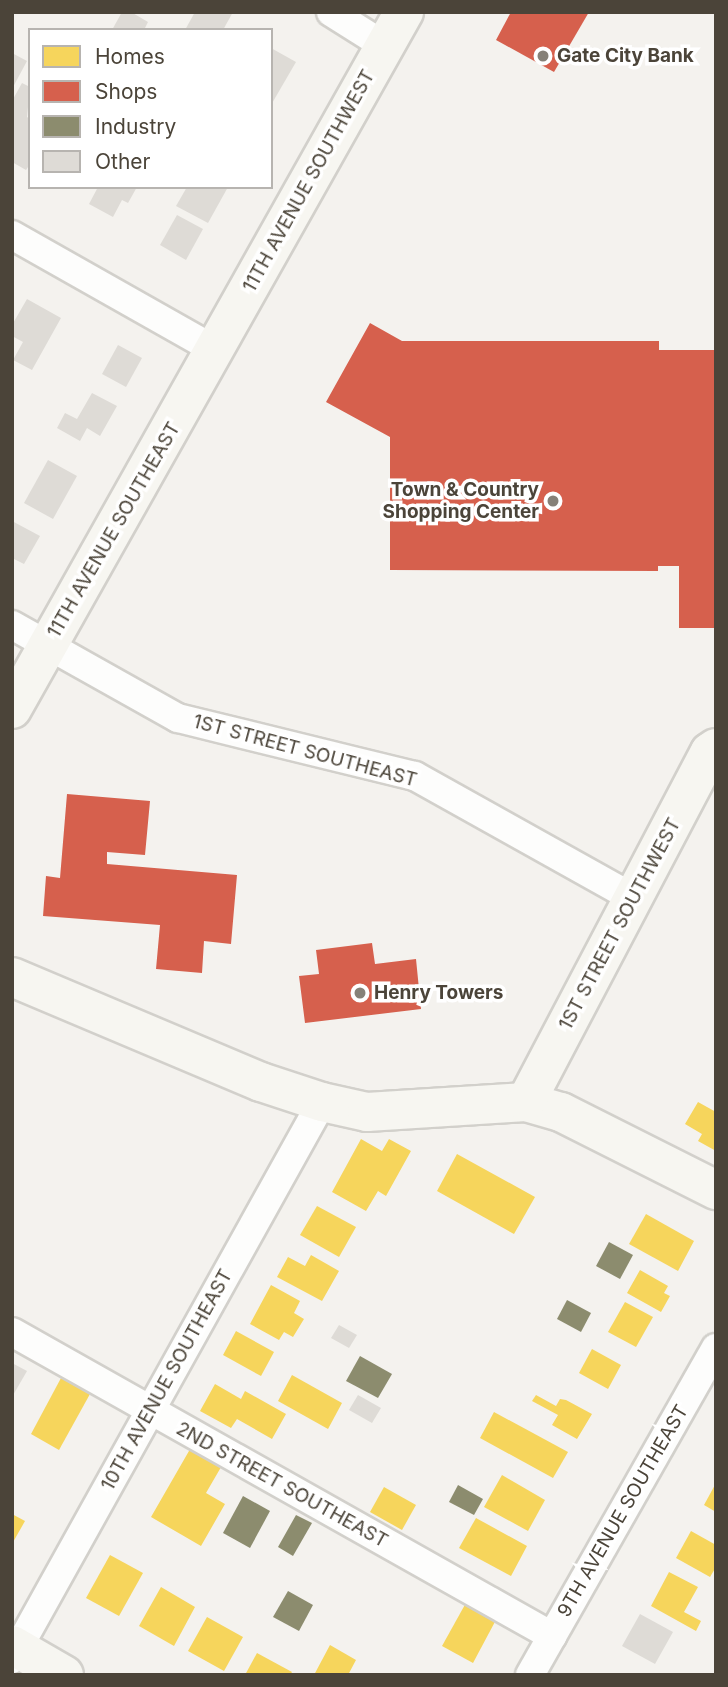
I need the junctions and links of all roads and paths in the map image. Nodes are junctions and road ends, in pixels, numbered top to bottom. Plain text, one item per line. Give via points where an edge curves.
1 (331, 12) edge
2 (404, 12) edge
3 (385, 46) junction
4 (12, 235) edge
5 (215, 350) junction
6 (12, 625) edge
7 (48, 645) junction
8 (12, 709) edge
9 (716, 748) edge
10 (635, 898) junction
11 (12, 977) edge
12 (322, 1102) junction
13 (526, 1102) junction
14 (716, 1190) edge
15 (12, 1332) edge
16 (716, 1348) edge
17 (149, 1411) junction
18 (552, 1636) junction
19 (14, 1651) edge
20 (64, 1675) edge
21 (530, 1675) edge

1 - 3 street
2 - 3 street, 11TH AVENUE SOUTHWEST
3 - 5 street, 11TH AVENUE SOUTHWEST
4 - 5 street
5 - 7 street, 11TH AVENUE SOUTHEAST
6 - 7 street, 1ST STREET SOUTHEAST
7 - 8 street, 11TH AVENUE SOUTHEAST
7 - 10 street, 1ST STREET SOUTHEAST via 178,718 415,776
9 - 10 street, 1ST STREET SOUTHWEST
10 - 13 street, 1ST STREET SOUTHWEST
11 - 12 street via 261,1082
12 - 13 street via 367,1112
12 - 17 street, 10TH AVENUE SOUTHEAST
13 - 14 street via 561,1112
15 - 17 street, 2ND STREET SOUTHEAST
16 - 18 street, 9TH AVENUE SOUTHEAST
17 - 18 street, 2ND STREET SOUTHEAST
17 - 19 street, 10TH AVENUE SOUTHEAST
18 - 21 street, 9TH AVENUE SOUTHEAST
19 - 20 street

